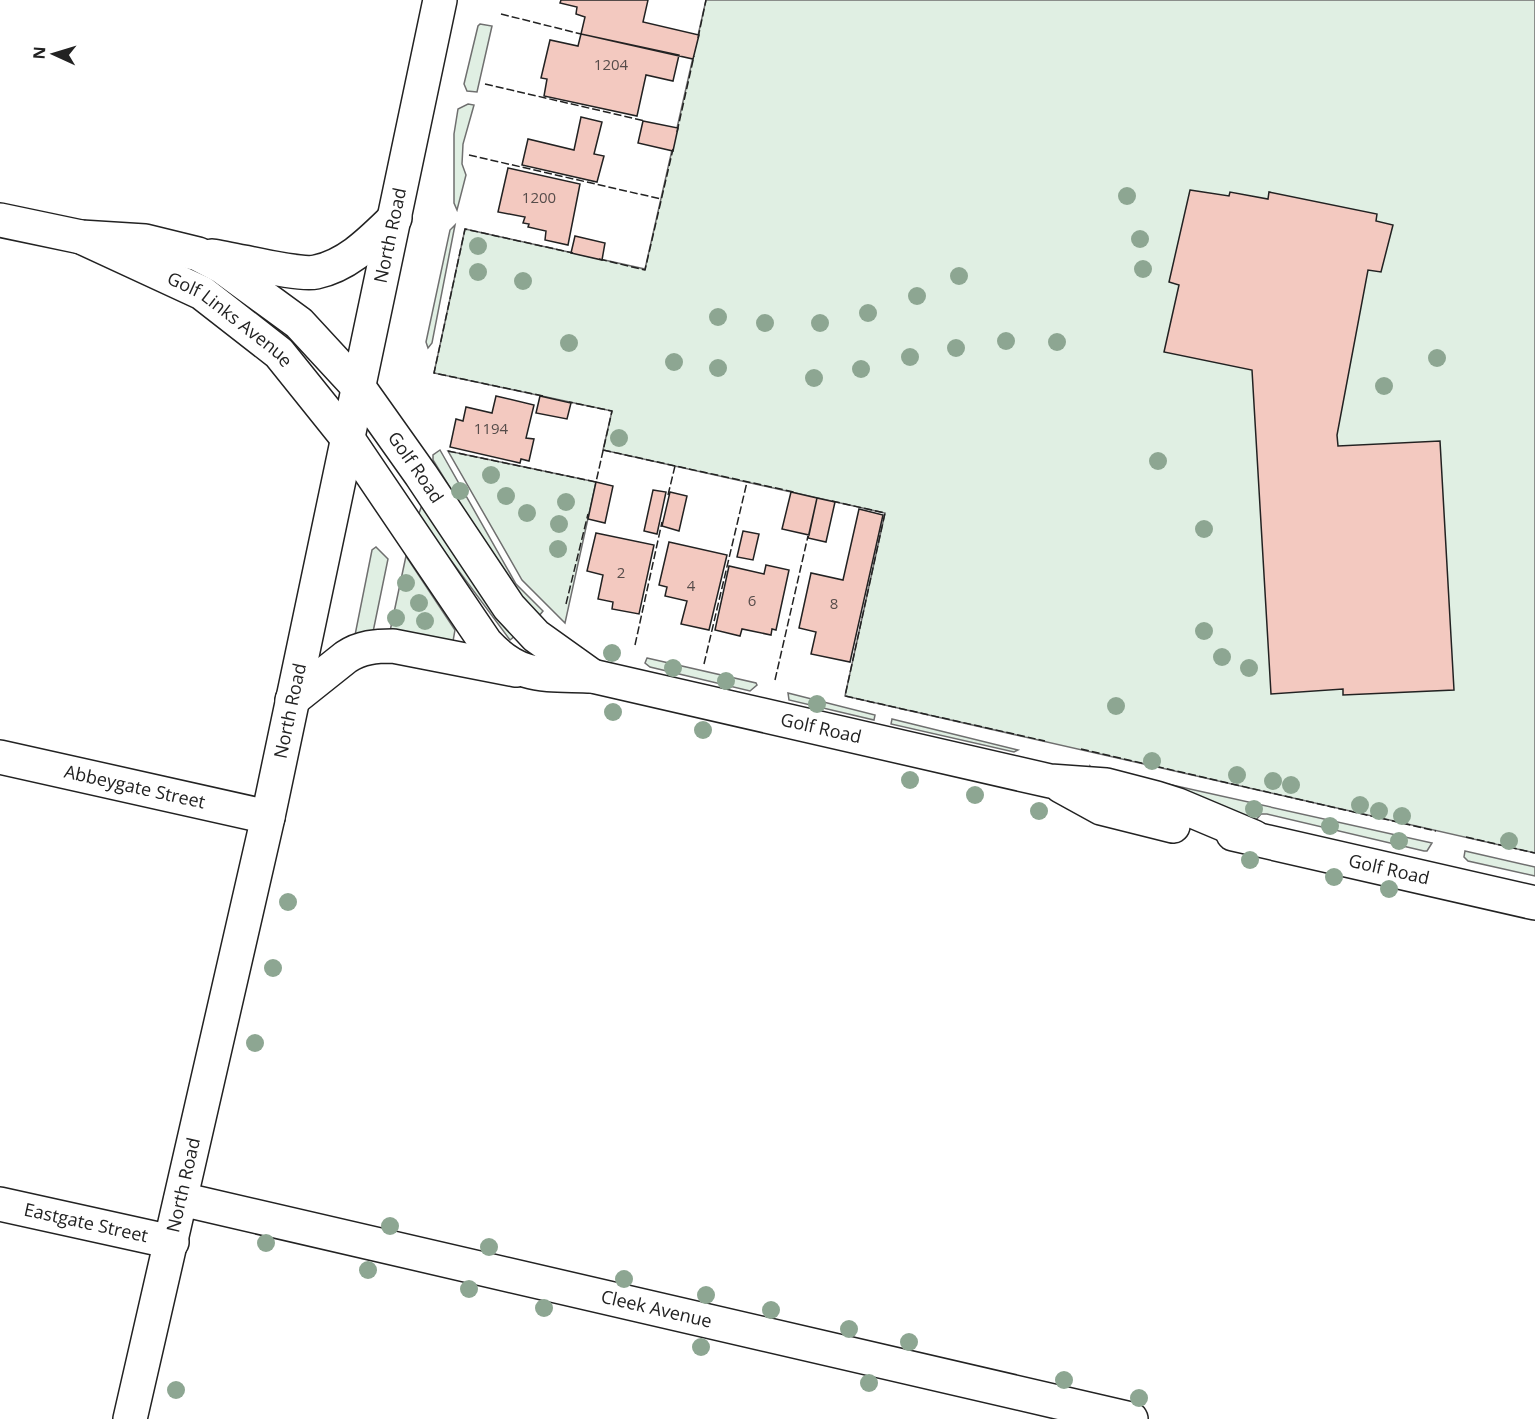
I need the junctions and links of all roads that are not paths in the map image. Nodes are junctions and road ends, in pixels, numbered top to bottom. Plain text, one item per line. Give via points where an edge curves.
1 (440, 0) edge
2 (395, 218) junction
3 (0, 220) edge
4 (81, 237) junction
5 (198, 254) junction
6 (360, 388) junction
7 (348, 439) junction
8 (518, 670) junction
9 (592, 676) junction
10 (292, 700) junction
11 (0, 757) edge
12 (268, 817) junction
13 (1532, 900) edge
14 (181, 1199) junction
15 (0, 1204) edge
16 (172, 1242) junction
17 (130, 1419) edge
18 (1131, 1419) edge

1 - 2 main road, North Road
2 - 5 main road via 359,252 315,272
2 - 6 main road, North Road
3 - 4 main road, Golf Links Avenue
4 - 5 main road, Golf Links Avenue via 145,240
4 - 7 main road, Golf Links Avenue via 202,293 279,353
5 - 6 main road, Golf Links Avenue via 221,266 299,323
6 - 7 main road, North Road
6 - 9 main road, Golf Road via 510,607 530,630
7 - 8 main road, Golf Road via 486,643
7 - 10 main road, North Road
8 - 9 main road, Golf Road
8 - 10 main road via 375,646 346,657
9 - 13 main road, Golf Road via 1050,781 1106,785 1178,805 1254,837
10 - 12 main road, North Road
11 - 12 main road, Abbeygate Street
12 - 14 main road, North Road
14 - 16 main road, North Road
14 - 18 main road, Cleek Avenue
15 - 16 main road, Eastgate Street
16 - 17 main road, North Road

